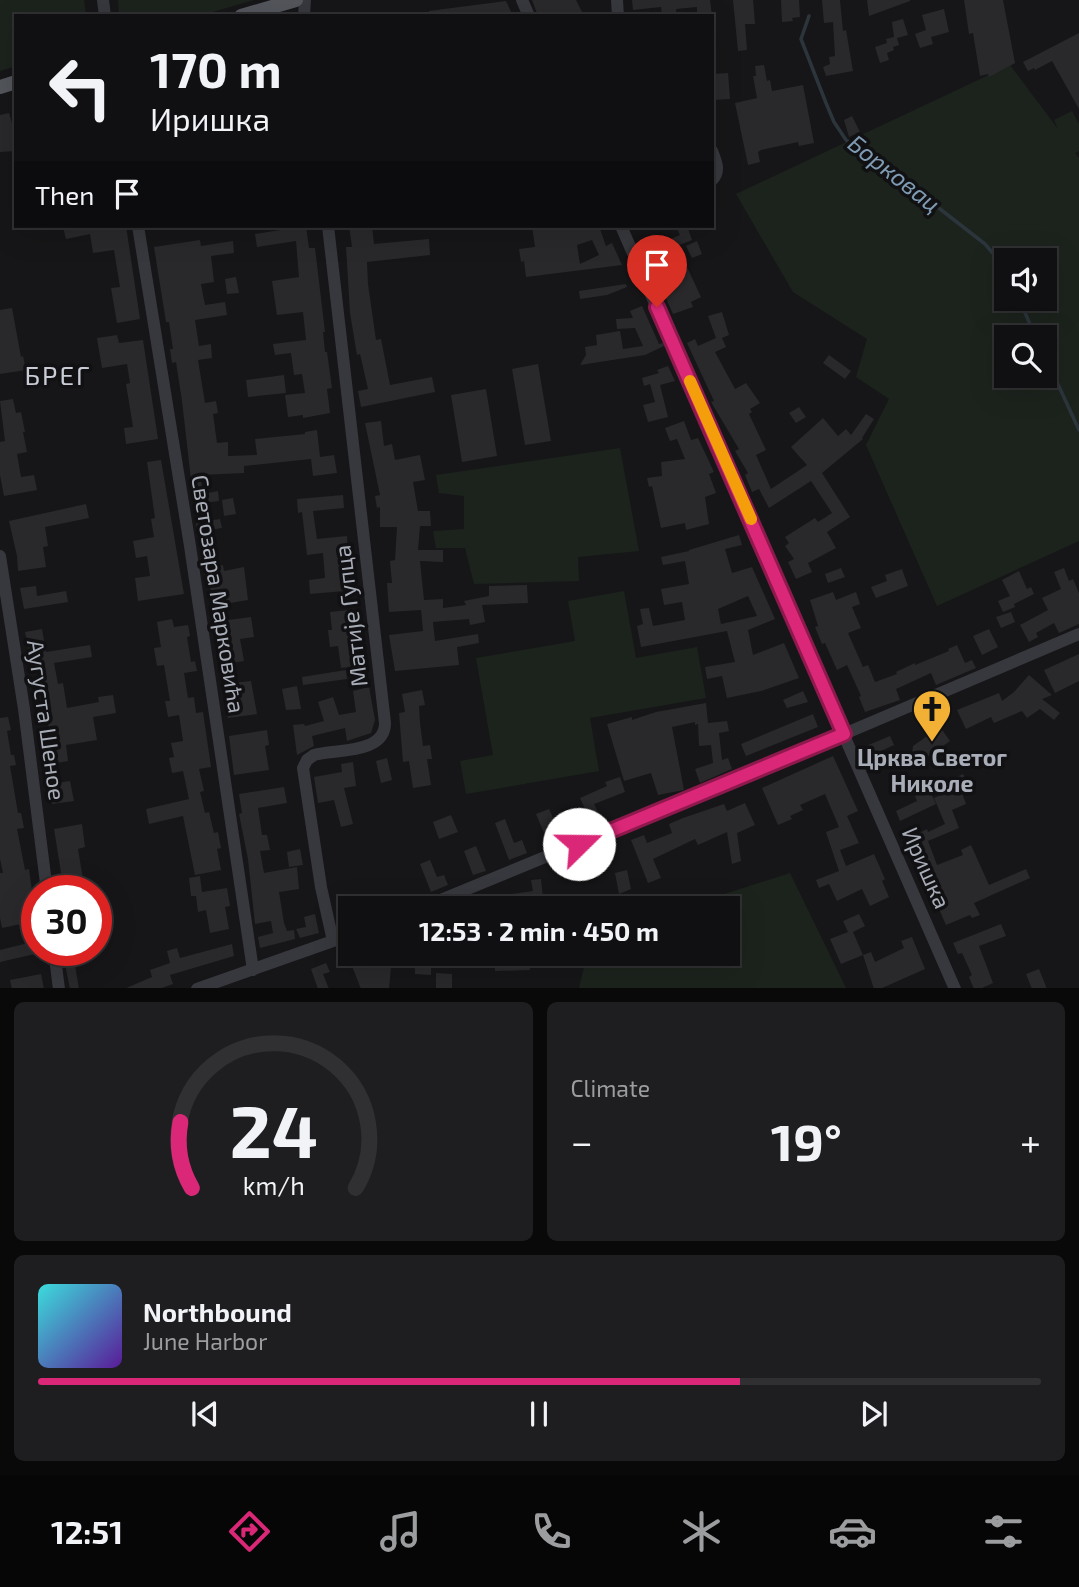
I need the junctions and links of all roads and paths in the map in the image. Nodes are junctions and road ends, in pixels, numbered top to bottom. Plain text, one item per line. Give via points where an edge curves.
1 (296, 0) edge
2 (248, 14) edge
3 (714, 156) edge
4 (714, 178) edge
5 (138, 228) edge
6 (328, 228) edge
7 (622, 228) edge
8 (0, 556) edge
9 (1079, 634) edge
10 (844, 734) junction
11 (45, 875) edge
12 (450, 896) edge
13 (338, 940) edge
14 (333, 942) junction
15 (56, 966) edge
16 (253, 970) junction
17 (59, 988) edge
18 (200, 988) edge
19 (955, 988) edge

1 - 2 main road
3 - 4 street
5 - 16 street, Светозара Марковића
6 - 14 street, Матије Гупца via 385,723 375,744 314,755 303,768
7 - 10 street, Иришка
8 - 11 street, Аугуста Шеное
9 - 10 street
10 - 12 street
10 - 19 street, Иришка
13 - 14 street
14 - 16 street
15 - 17 street
16 - 18 street

